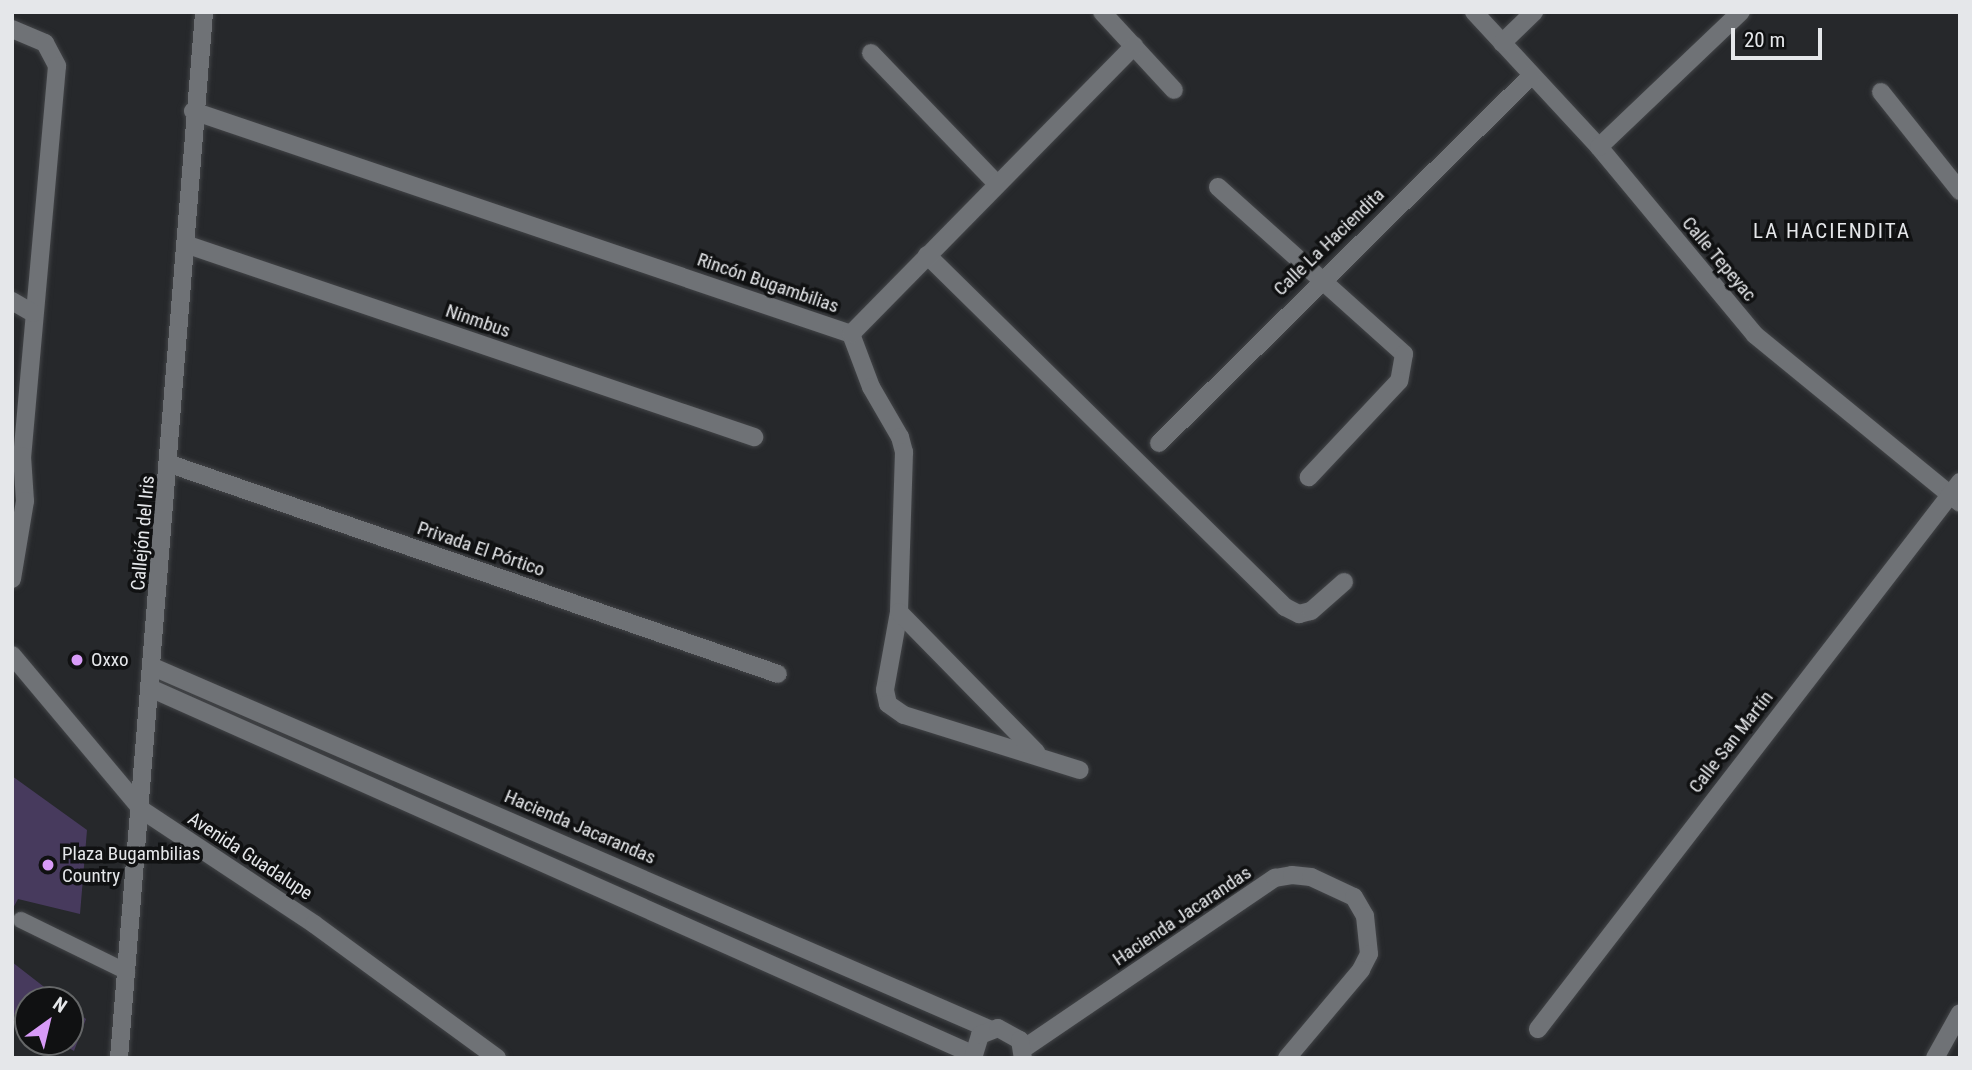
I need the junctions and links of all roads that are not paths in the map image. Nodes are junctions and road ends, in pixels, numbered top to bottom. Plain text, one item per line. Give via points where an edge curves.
1 (204, 12) edge
2 (1102, 12) edge
3 (1474, 12) edge
4 (1534, 12) edge
5 (1741, 12) edge
6 (12, 29) edge
7 (1502, 43) junction
8 (1133, 46) junction
9 (871, 53) dead end
10 (1532, 75) junction
11 (1174, 90) dead end
12 (1881, 92) dead end
13 (193, 111) junction
14 (1599, 147) junction
15 (997, 184) junction
16 (1219, 187) dead end
17 (1960, 191) edge
18 (188, 245) junction
19 (927, 255) junction
20 (1320, 280) junction
21 (12, 300) edge
22 (33, 313) junction
23 (851, 334) junction
24 (754, 437) dead end
25 (1159, 443) dead end
26 (17, 462) edge
27 (170, 464) junction
28 (1309, 477) dead end
29 (1956, 493) edge
30 (12, 579) edge
31 (1344, 582) dead end
32 (898, 612) junction
33 (12, 655) edge
34 (153, 667) junction
35 (778, 674) dead end
36 (150, 688) junction
37 (256, 709) junction
38 (249, 730) junction
39 (1038, 753) junction
40 (1080, 770) dead end
41 (142, 810) junction
42 (21, 920) dead end
43 (744, 920) junction
44 (734, 947) junction
45 (127, 972) junction
46 (1960, 1013) edge
47 (989, 1029) junction
48 (1538, 1029) dead end
49 (1023, 1053) edge
50 (972, 1056) edge
51 (119, 1058) edge
52 (497, 1058) edge
53 (1287, 1058) edge
54 (1935, 1058) edge

1 - 13 street, Callejón del Iris
2 - 8 street
3 - 7 street, Calle Tepeyac
4 - 7 street
5 - 14 street
6 - 22 street via 45,43 57,66
7 - 10 street, Calle Tepeyac
8 - 11 street
8 - 15 street
9 - 15 street
10 - 14 street, Calle Tepeyac
10 - 20 street, Calle La Haciendita
12 - 17 street
13 - 18 street, Callejón del Iris
13 - 23 street, Rincón Bugambilias
14 - 29 street, Calle Tepeyac via 1755,335
15 - 19 street
16 - 20 street
18 - 24 street, Ninmbus
18 - 27 street, Callejón del Iris
19 - 23 street
19 - 31 street via 1284,607 1299,614 1311,611
20 - 25 street, Calle La Haciendita
20 - 28 street via 1397,346 1406,362 1399,381
21 - 22 street
22 - 26 street
23 - 32 street, Rincón Bugambilias via 904,452
26 - 30 street via 25,501
27 - 34 street, Callejón del Iris
27 - 35 street, Privada El Pórtico
29 - 48 street, Calle San Martín
32 - 39 street
32 - 39 street, Rincón Bugambilias via 885,690 888,704 904,715
33 - 41 street, Avenida Guadalupe
34 - 36 street, Callejón del Iris
34 - 37 street, Hacienda Jacarandas
36 - 38 street
36 - 41 street, Callejón del Iris
37 - 38 street
37 - 43 street, Hacienda Jacarandas
38 - 44 street
39 - 40 street, Rincón Bugambilias
41 - 45 street, Callejón del Iris
41 - 52 street, Avenida Guadalupe via 325,932
42 - 45 lane
43 - 44 street
43 - 47 street, Hacienda Jacarandas
44 - 50 street
45 - 51 street, Callejón del Iris
46 - 54 street
47 - 49 street, Hacienda Jacarandas via 1006,1030
47 - 50 street via 974,1044
49 - 53 street, Hacienda Jacarandas via 1275,878 1292,875 1311,877 1354,897 1365,916 1369,954 1361,970

